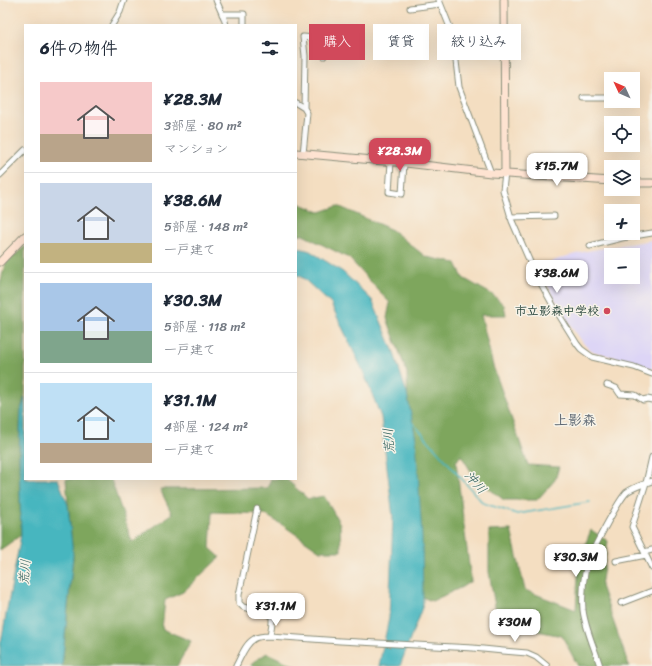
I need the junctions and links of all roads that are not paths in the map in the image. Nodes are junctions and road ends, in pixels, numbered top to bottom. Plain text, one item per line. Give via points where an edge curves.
1 (124, 0) edge
2 (216, 0) edge
3 (504, 0) edge
4 (439, 2) edge
5 (410, 8) dead end
6 (222, 14) junction
7 (113, 24) edge
8 (226, 24) edge
9 (244, 24) edge
10 (309, 38) edge
11 (584, 98) dead end
12 (604, 98) edge
13 (297, 104) edge
14 (304, 108) junction
15 (24, 151) edge
16 (300, 153) edge
17 (391, 162) junction
18 (404, 163) junction
19 (492, 173) junction
20 (505, 174) junction
21 (0, 175) edge
22 (604, 181) edge
23 (640, 183) edge
24 (652, 183) edge
25 (554, 216) dead end
26 (510, 217) junction
27 (652, 233) edge
28 (24, 237) edge
29 (590, 246) dead end
30 (0, 262) edge
31 (652, 374) edge
32 (607, 385) dead end
33 (652, 400) edge
34 (652, 456) edge
35 (652, 481) edge
36 (646, 483) junction
37 (257, 509) dead end
38 (652, 550) edge
39 (645, 554) junction
40 (616, 561) dead end
41 (652, 568) edge
42 (652, 590) edge
43 (621, 603) dead end
44 (270, 636) junction
45 (236, 666) edge
46 (547, 666) edge
47 (600, 666) edge

1 - 7 street
2 - 6 street
3 - 20 main road
4 - 5 street
4 - 19 street via 452,35 459,87
6 - 8 street
6 - 9 street via 244,14
10 - 14 street via 303,37
11 - 12 street
13 - 14 street
14 - 16 street via 307,114
15 - 21 street
16 - 17 main road
17 - 18 main road
17 - 18 street via 389,192 402,194
18 - 19 main road
19 - 20 main road
20 - 22 main road
20 - 26 street via 503,190
23 - 24 main road
25 - 26 street
26 - 31 street via 533,269 581,349 592,357
27 - 29 street
28 - 30 main road
32 - 33 street via 616,388 620,394 635,394 643,400
34 - 36 street
35 - 36 street
36 - 39 street via 632,526
36 - 47 street via 626,493 586,566 583,612
37 - 44 street via 239,603 243,607 272,617
38 - 39 street
39 - 40 street
39 - 41 street
42 - 43 street
44 - 45 street via 254,639
44 - 46 street via 526,653

